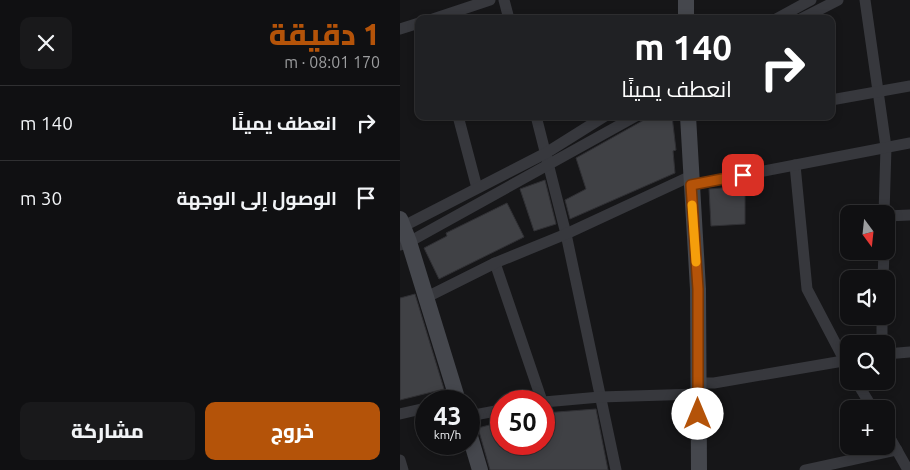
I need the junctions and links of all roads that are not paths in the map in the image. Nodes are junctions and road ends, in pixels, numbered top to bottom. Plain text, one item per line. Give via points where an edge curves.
1 (490, 0) edge
2 (504, 0) edge
3 (686, 0) edge
4 (811, 0) edge
5 (838, 0) edge
6 (865, 0) edge
7 (445, 15) edge
8 (508, 15) edge
9 (686, 15) edge
10 (783, 15) edge
11 (809, 15) edge
12 (415, 24) edge
13 (400, 30) edge
14 (910, 86) edge
15 (878, 92) junction
16 (835, 99) edge
17 (459, 120) edge
18 (537, 120) edge
19 (600, 120) edge
20 (629, 120) edge
21 (688, 120) edge
22 (910, 143) edge
23 (886, 147) junction
24 (546, 153) junction
25 (795, 165) junction
26 (549, 166) junction
27 (691, 180) junction
28 (478, 188) junction
29 (885, 205) edge
30 (895, 215) edge
31 (910, 215) edge
32 (401, 225) edge
33 (566, 234) junction
34 (404, 244) edge
35 (495, 263) junction
36 (425, 298) junction
37 (840, 351) edge
38 (910, 352) edge
39 (895, 353) edge
40 (840, 365) edge
41 (698, 389) junction
42 (454, 390) edge
43 (539, 390) edge
44 (600, 397) junction
45 (555, 401) edge
46 (415, 411) edge
47 (400, 414) edge
48 (895, 445) edge
49 (898, 450) junction
50 (476, 455) edge
51 (400, 460) edge
52 (403, 470) edge
53 (480, 470) edge
54 (616, 470) edge
55 (699, 470) edge
56 (805, 470) edge
57 (908, 470) edge

1 - 7 street
2 - 8 street
3 - 9 main road
4 - 10 street
5 - 11 street
6 - 15 street
12 - 13 street
14 - 15 street
15 - 16 street
15 - 23 street
17 - 28 street
18 - 24 street
19 - 24 street
20 - 26 street
21 - 27 main road
22 - 23 street
23 - 25 street
23 - 29 street
24 - 26 street
24 - 28 street
25 - 27 street
25 - 37 street via 807,289
26 - 33 street
26 - 34 street
27 - 33 street
27 - 41 main road via 698,289
28 - 32 street
30 - 31 street
32 - 34 main road
33 - 35 street
33 - 44 street
34 - 36 main road
35 - 36 street
35 - 43 street
36 - 42 main road
38 - 39 street
40 - 41 street via 714,382
41 - 44 street
41 - 55 main road
44 - 45 street
44 - 54 street
46 - 47 street
48 - 49 street
49 - 56 street
49 - 57 street
50 - 53 main road
51 - 52 street

